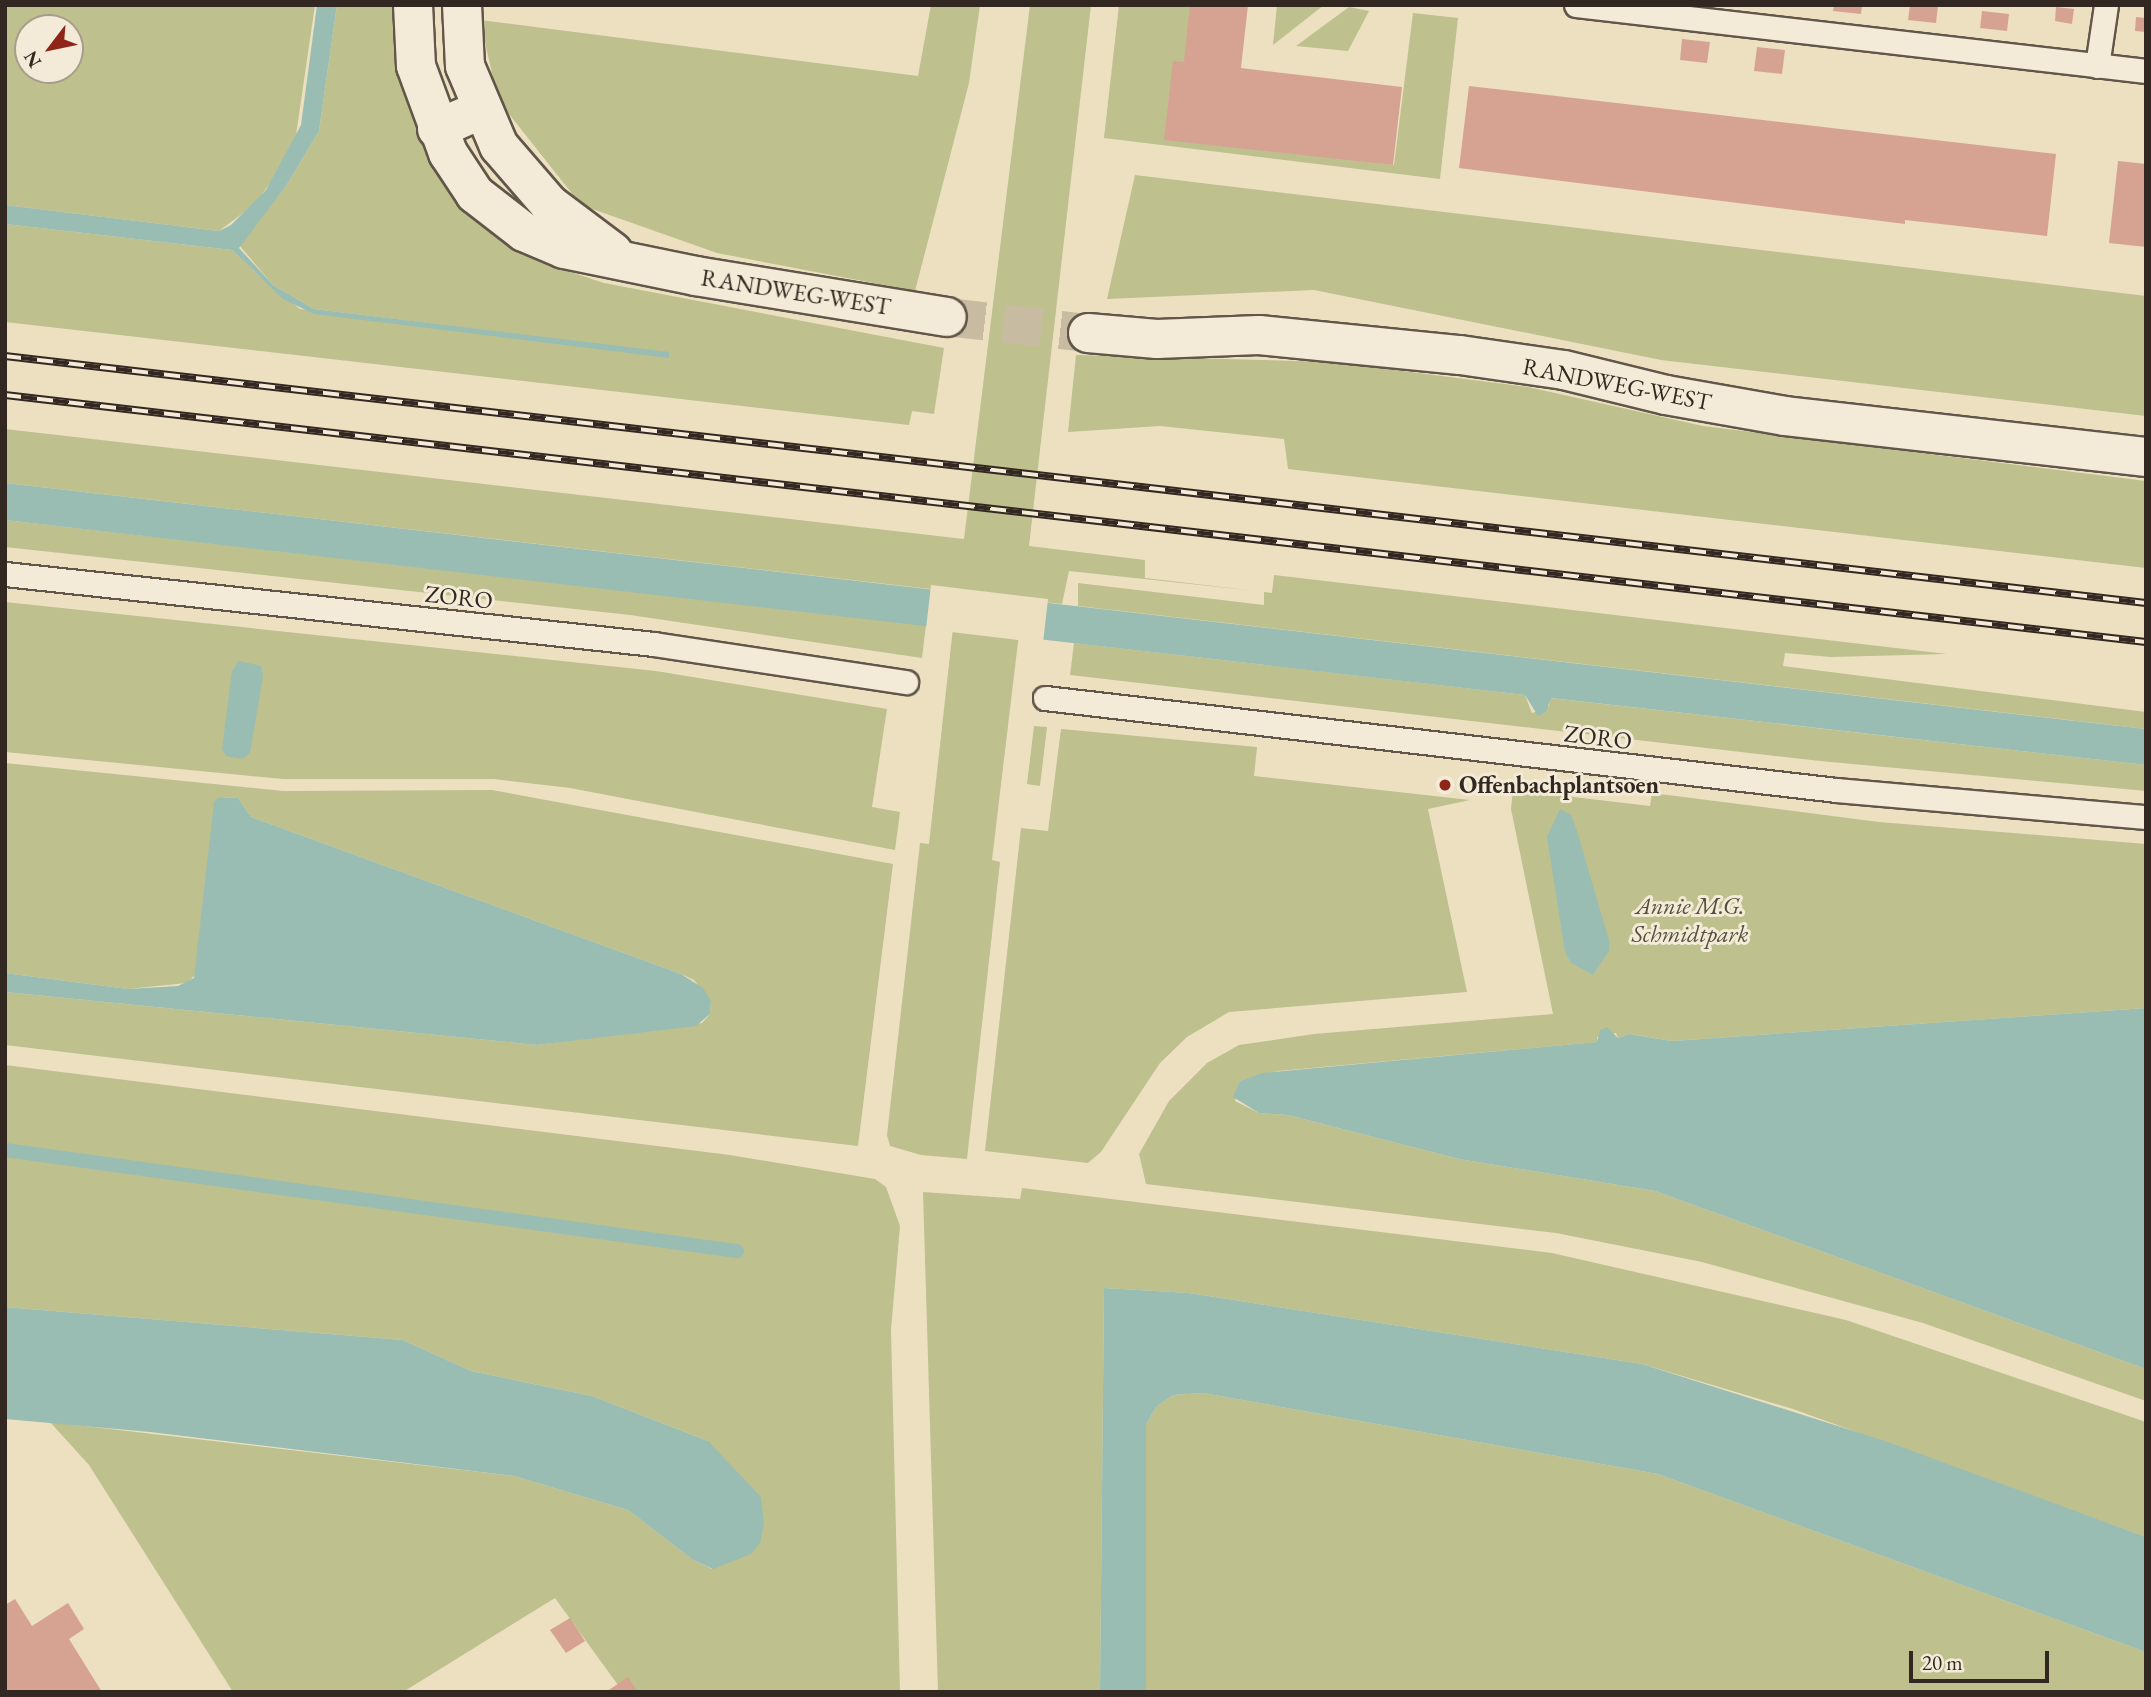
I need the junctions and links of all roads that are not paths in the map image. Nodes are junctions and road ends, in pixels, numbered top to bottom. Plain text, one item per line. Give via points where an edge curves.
1 (413, 5) edge
2 (463, 5) edge
3 (1576, 5) edge
4 (2106, 5) edge
5 (2097, 66) junction
6 (2146, 71) edge
7 (480, 110) junction
8 (437, 129) junction
9 (644, 265) junction
10 (947, 317) tunnel mouth
11 (1088, 332) tunnel mouth
12 (2146, 457) edge
13 (5, 574) edge
14 (906, 682) dead end
15 (1045, 698) dead end
16 (2146, 817) edge

1 - 8 main road, RANDWEG-WEST via 416,66
2 - 7 main road, RANDWEG-WEST via 465,66
3 - 5 lane
4 - 5 lane
5 - 6 lane
7 - 8 main road
7 - 9 main road, RANDWEG-WEST via 499,146 549,204 592,240
8 - 9 main road, RANDWEG-WEST via 463,178 508,222 564,249
9 - 10 main road, RANDWEG-WEST
11 - 12 main road, RANDWEG-WEST via 1157,339 1259,335 1460,355 1564,370 1666,395 1785,416
13 - 14 lane, ZORO via 654,644
15 - 16 lane, ZORO via 1846,792

